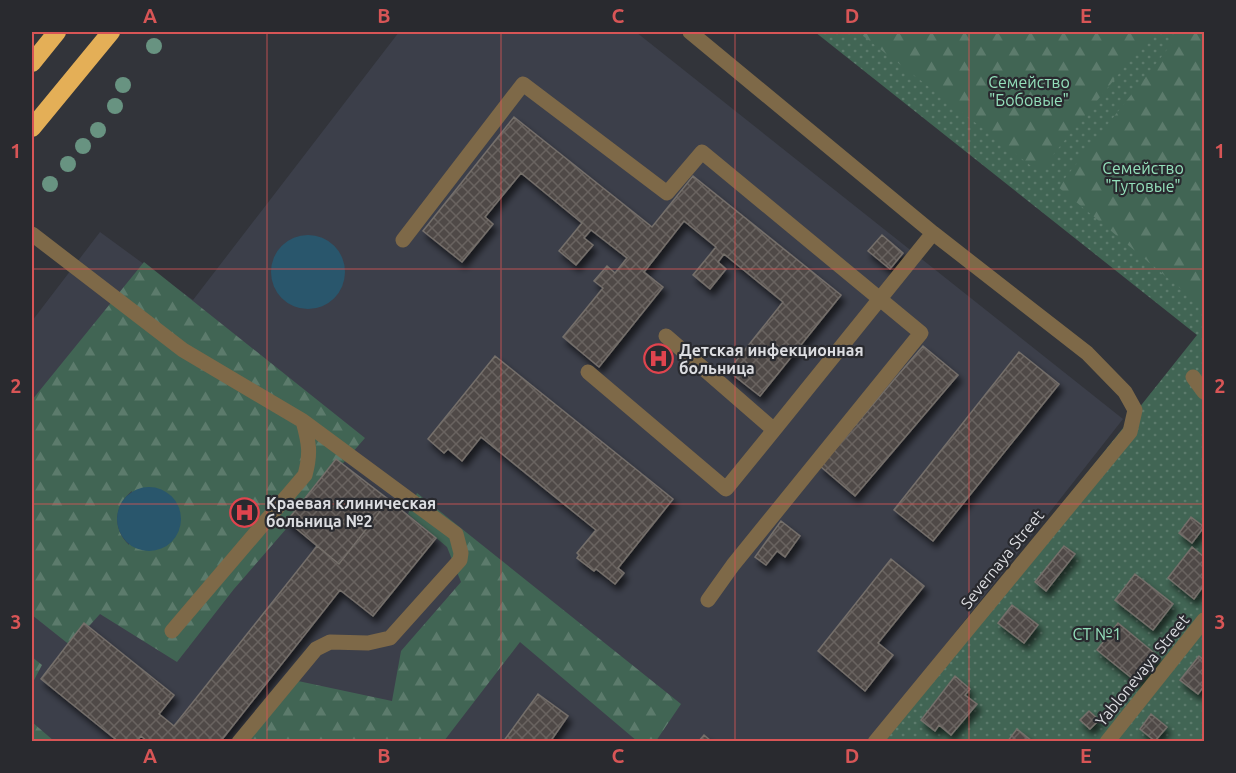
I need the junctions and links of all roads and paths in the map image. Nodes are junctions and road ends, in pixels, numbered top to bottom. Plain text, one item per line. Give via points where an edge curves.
1 (57, 32) edge
2 (111, 32) edge
3 (690, 32) edge
4 (32, 63) edge
5 (32, 128) edge
6 (933, 233) junction
7 (32, 234) edge
8 (403, 240) dead end
9 (881, 300) junction
10 (666, 336) dead end
11 (588, 372) dead end
12 (1192, 377) dead end
13 (1204, 392) edge
14 (303, 422) junction
15 (774, 430) junction
16 (708, 600) dead end
17 (1204, 620) edge
18 (172, 631) dead end
19 (239, 741) edge
20 (875, 741) edge
21 (1107, 741) edge

1 - 4 highway
2 - 5 highway
3 - 6 street
6 - 9 street
6 - 20 street, Severnaya Street via 1087,353 1125,392 1135,410 1130,432
7 - 14 street via 183,350
8 - 9 street via 523,84 667,193 702,152
9 - 15 street
9 - 16 street via 921,333
10 - 15 street
11 - 15 street via 726,489
12 - 13 street
14 - 18 street via 310,447 305,475
14 - 19 street via 456,534 460,560 390,638 368,643 330,642 316,649
17 - 21 street, Yablonevaya Street

